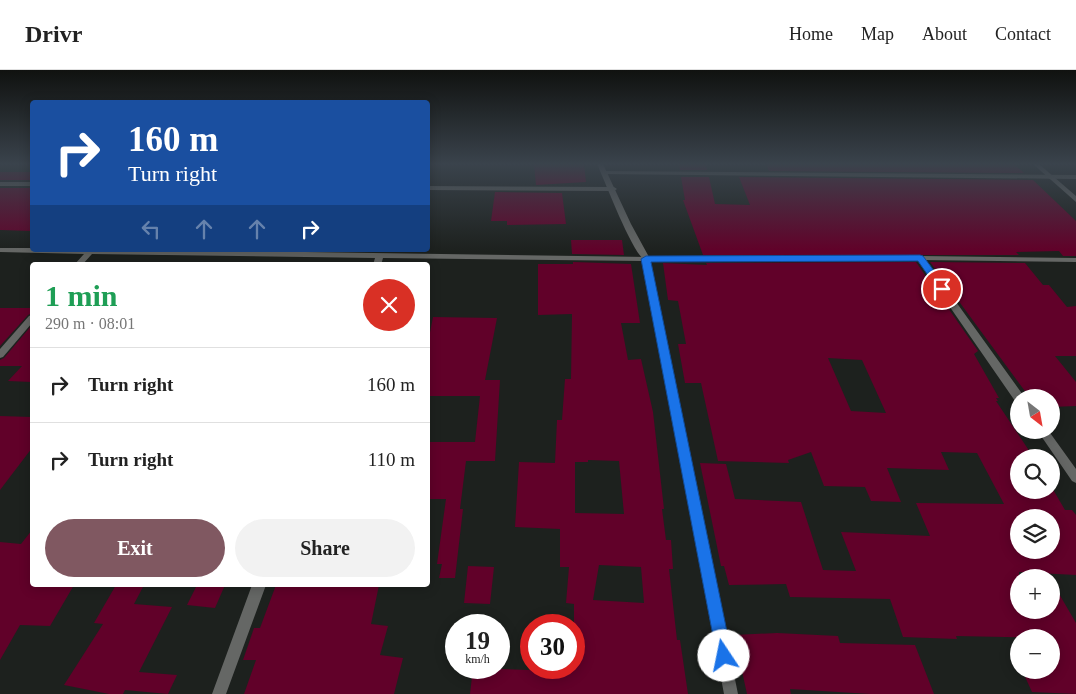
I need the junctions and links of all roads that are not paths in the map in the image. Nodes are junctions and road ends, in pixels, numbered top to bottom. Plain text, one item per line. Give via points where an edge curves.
1 (616, 193) edge
2 (0, 250) edge
3 (30, 250) edge
4 (90, 252) edge
5 (163, 252) edge
6 (380, 255) junction
7 (920, 258) junction
8 (646, 259) junction
9 (1076, 260) edge
10 (81, 262) edge
11 (378, 262) edge
12 (30, 320) edge
13 (0, 355) edge
14 (1013, 389) edge
15 (1048, 439) edge
16 (1076, 478) edge
17 (258, 587) edge
18 (219, 694) edge
19 (731, 694) edge

1 - 8 street via 637,246
2 - 3 street
4 - 10 street
5 - 6 street
6 - 8 street
6 - 11 street
7 - 8 street
7 - 9 street
7 - 14 street
8 - 19 street
12 - 13 street
15 - 16 street
17 - 18 street

